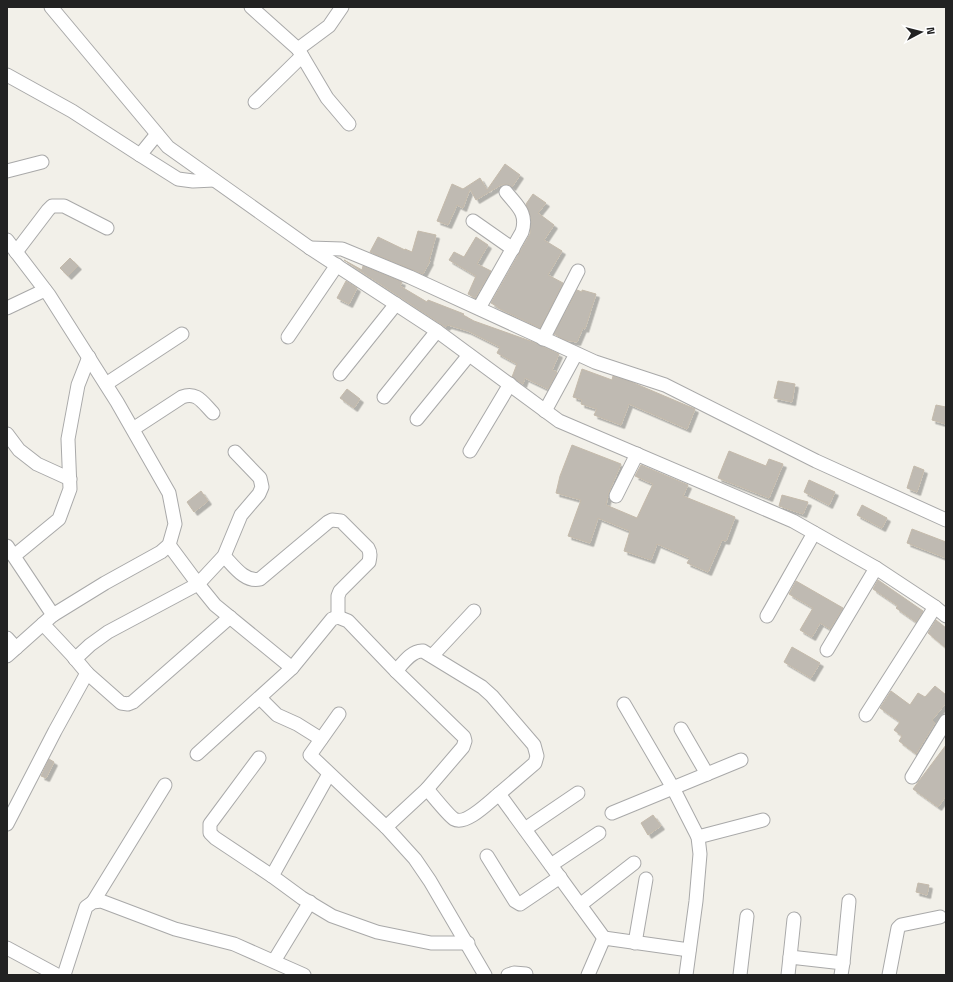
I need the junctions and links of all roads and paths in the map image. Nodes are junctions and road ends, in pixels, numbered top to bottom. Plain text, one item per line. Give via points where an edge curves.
1 (51, 7) edge
2 (251, 7) edge
3 (342, 7) edge
4 (300, 52) junction
5 (7, 76) edge
6 (255, 102) dead end
7 (349, 124) dead end
8 (157, 134) junction
9 (140, 155) junction
10 (42, 162) dead end
11 (7, 172) edge
12 (214, 180) junction
13 (506, 192) dead end
14 (473, 221) dead end
15 (108, 228) dead end
16 (7, 240) edge
17 (310, 248) junction
18 (513, 249) junction
19 (16, 252) junction
20 (336, 265) junction
21 (578, 271) dead end
22 (45, 290) junction
23 (396, 304) junction
24 (7, 308) edge
25 (479, 308) junction
26 (437, 331) junction
27 (182, 334) dead end
28 (288, 337) dead end
29 (543, 339) junction
30 (576, 354) junction
31 (469, 355) junction
32 (89, 357) junction
33 (340, 374) dead end
34 (106, 384) junction
35 (510, 384) junction
36 (384, 397) dead end
37 (545, 411) junction
38 (213, 413) dead end
39 (417, 419) dead end
40 (133, 429) junction
41 (7, 434) edge
42 (470, 451) dead end
43 (235, 452) dead end
44 (637, 454) junction
45 (70, 479) junction
46 (616, 496) dead end
47 (946, 520) edge
48 (814, 533) junction
49 (169, 545) junction
50 (10, 551) edge
51 (224, 556) junction
52 (876, 568) junction
53 (198, 584) junction
54 (935, 607) junction
55 (474, 611) dead end
56 (53, 615) junction
57 (767, 616) dead end
58 (946, 616) edge
59 (230, 617) junction
60 (338, 617) junction
61 (43, 624) junction
62 (7, 638) edge
63 (827, 650) dead end
64 (12, 652) edge
65 (432, 656) junction
66 (75, 659) junction
67 (292, 668) junction
68 (396, 671) junction
69 (87, 673) junction
70 (260, 698) junction
71 (624, 704) dead end
72 (339, 714) dead end
73 (866, 715) dead end
74 (946, 721) edge
75 (681, 729) dead end
76 (321, 739) junction
77 (197, 754) dead end
78 (259, 758) dead end
79 (740, 760) dead end
80 (329, 774) junction
81 (707, 774) junction
82 (912, 777) dead end
83 (164, 785) dead end
84 (673, 788) junction
85 (427, 789) junction
86 (578, 793) dead end
87 (499, 794) junction
88 (612, 813) dead end
89 (763, 820) dead end
90 (7, 824) edge
91 (386, 827) junction
92 (525, 829) junction
93 (599, 833) dead end
94 (698, 837) junction
95 (487, 856) dead end
96 (634, 863) dead end
97 (551, 865) junction
98 (272, 876) junction
99 (560, 877) junction
100 (646, 879) dead end
101 (849, 901) dead end
102 (93, 902) junction
103 (310, 902) junction
104 (580, 906) junction
105 (748, 916) dead end
106 (940, 917) dead end
107 (794, 918) dead end
108 (604, 938) junction
109 (468, 943) junction
110 (635, 943) junction
111 (7, 948) edge
112 (689, 950) junction
113 (790, 957) junction
114 (274, 961) junction
115 (842, 969) edge
116 (526, 974) dead end
117 (57, 975) edge
118 (64, 975) edge
119 (304, 975) edge
120 (485, 975) edge
121 (508, 975) edge
122 (588, 975) edge
123 (686, 975) edge
124 (740, 975) edge
125 (788, 975) edge
126 (889, 975) edge

1 - 8 street
2 - 4 street
3 - 4 street via 330,26
4 - 6 street
4 - 7 street via 327,98
5 - 9 street via 72,110
8 - 9 street
8 - 12 street via 168,147
9 - 12 street via 178,178 193,181
10 - 11 street
12 - 17 street
13 - 18 street via 524,218 522,232
14 - 18 street
15 - 19 street via 64,206 52,206
16 - 19 street
17 - 20 street
17 - 25 street via 342,249
18 - 25 street
19 - 22 street
20 - 23 street
20 - 28 street
21 - 29 street
22 - 24 street
22 - 32 street
23 - 26 street
23 - 33 street
25 - 29 street
26 - 31 street
26 - 36 street
27 - 34 street
29 - 30 street
30 - 37 street
30 - 47 street via 665,385 816,461
31 - 35 street
31 - 39 street
32 - 34 street
32 - 45 street via 78,385 68,439
34 - 40 street
35 - 37 street
35 - 42 street
37 - 44 street via 559,421
38 - 40 street via 195,395 189,394
40 - 49 street via 169,493 175,524
41 - 45 street via 18,450 37,464
43 - 51 street via 260,478 262,487 241,515
44 - 46 street
44 - 48 street via 793,521
45 - 50 street via 70,489 59,519
48 - 52 street
48 - 57 street
49 - 53 street
49 - 56 street
50 - 56 street
51 - 53 street
51 - 60 street via 245,576 255,580 328,522 341,522 368,548 370,557 369,562 340,591
52 - 54 street
52 - 63 street
53 - 59 street via 215,605
53 - 66 street via 108,632
54 - 58 street
54 - 73 street
55 - 65 street
56 - 61 street
59 - 67 street
59 - 69 street via 128,704 121,703
60 - 67 street via 332,619
60 - 68 street via 348,621
61 - 64 street
61 - 66 street
62 - 64 street
65 - 68 street via 418,650
65 - 87 street via 482,686 534,745 537,756 535,763
66 - 69 street
67 - 70 street
68 - 85 street via 464,737 463,747
69 - 90 street
70 - 76 street via 277,715
70 - 77 street
71 - 84 street
72 - 76 street
74 - 82 street
75 - 81 street
76 - 80 street via 310,755
78 - 98 street via 210,824 210,833
79 - 81 street
80 - 91 street
80 - 98 street
81 - 84 street
83 - 102 street
84 - 88 street
84 - 94 street
85 - 87 street via 454,819 461,821 468,819
85 - 91 street
86 - 92 street
87 - 92 street
89 - 94 street
91 - 109 street via 424,871
92 - 97 street
93 - 97 street
94 - 112 street via 700,854
95 - 99 street via 515,901 520,904
96 - 104 street
97 - 99 street
98 - 103 street
99 - 104 street
100 - 110 street
101 - 115 street
102 - 114 street via 101,901 175,929 234,944
102 - 118 street via 86,907
103 - 109 street via 332,916 377,932 431,943
103 - 114 street
104 - 108 street
105 - 124 street
106 - 126 street via 901,925 898,928
107 - 113 street
108 - 110 street
108 - 122 street
109 - 120 street
110 - 112 street
111 - 117 street
112 - 123 street
113 - 115 street
113 - 125 street
114 - 119 street
116 - 121 street

